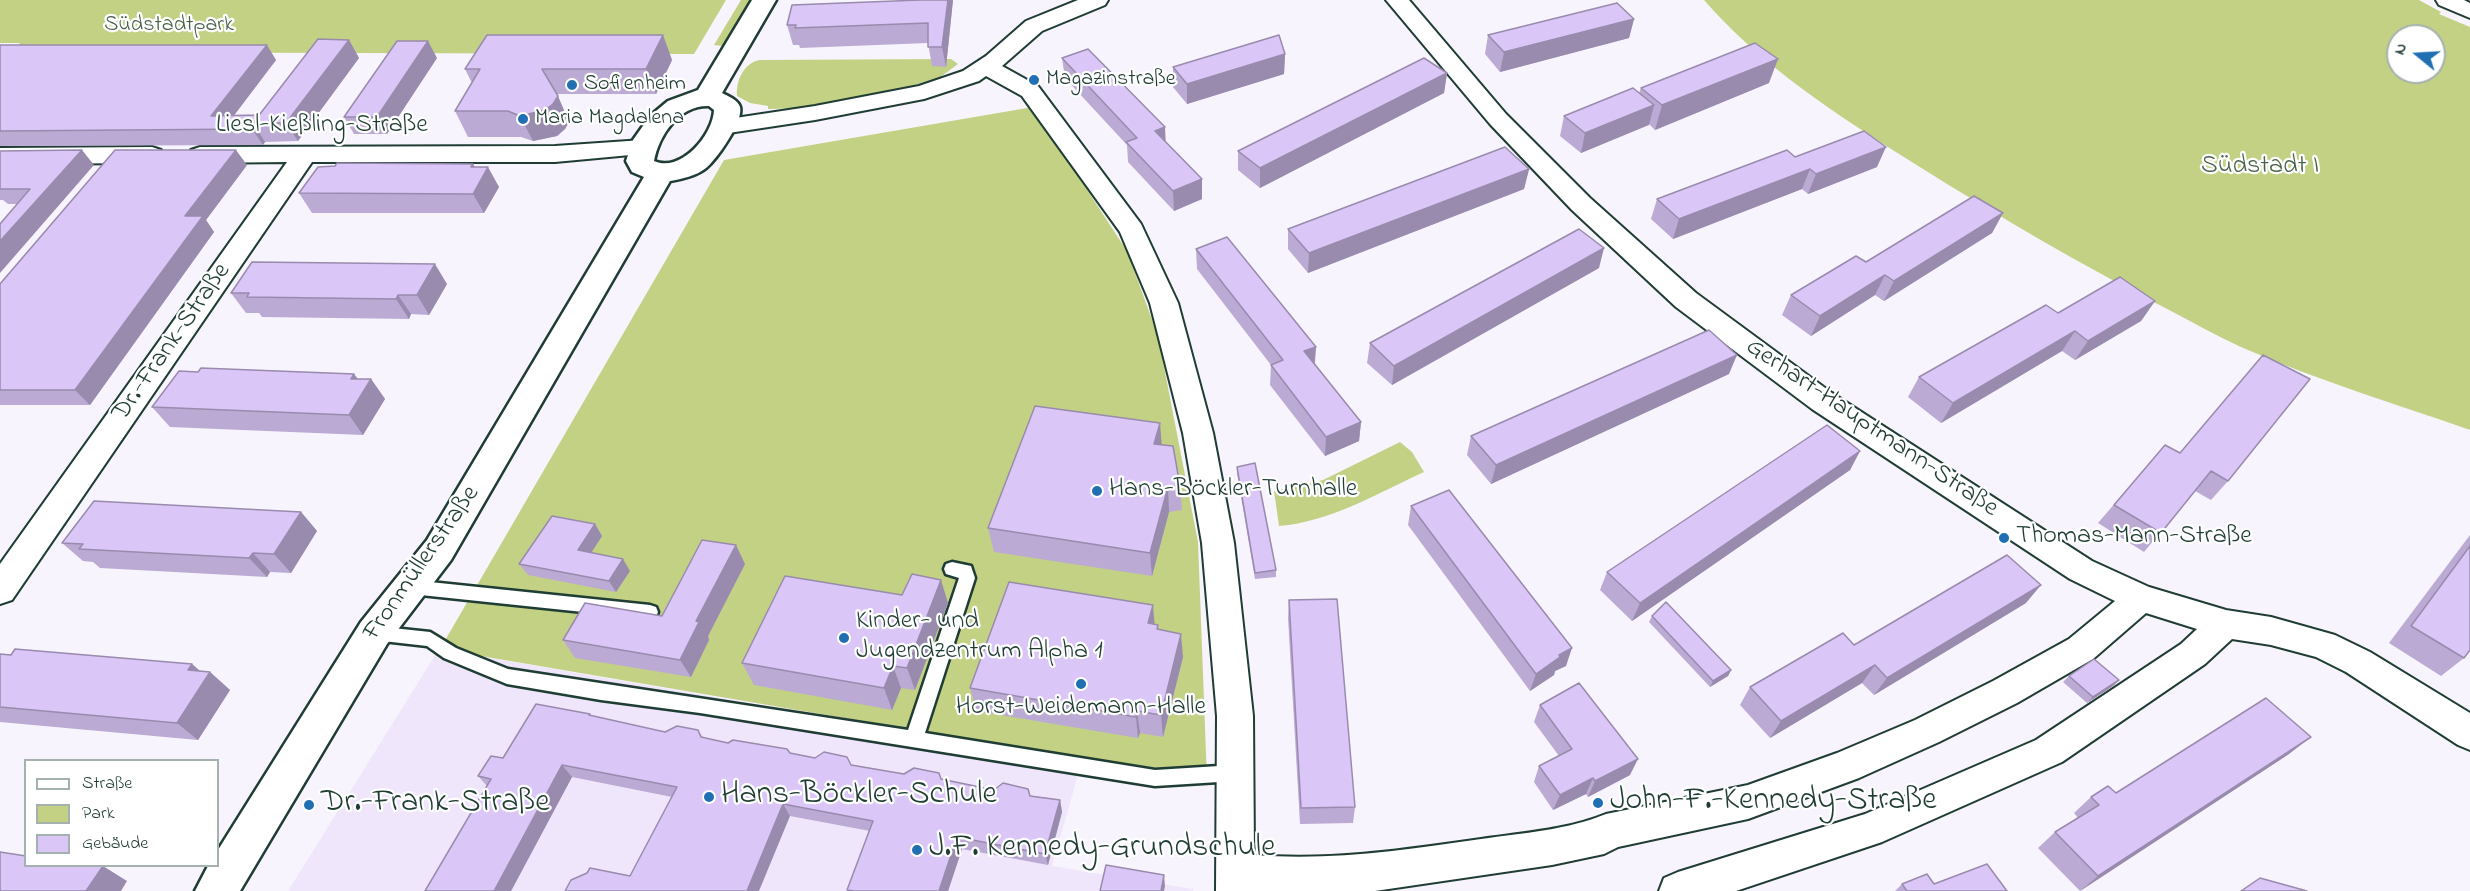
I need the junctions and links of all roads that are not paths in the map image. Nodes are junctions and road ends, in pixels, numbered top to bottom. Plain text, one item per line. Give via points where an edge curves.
1 (764, 0) edge
2 (1097, 0) edge
3 (1397, 0) edge
4 (2447, 0) edge
5 (2470, 10) edge
6 (986, 67) junction
7 (706, 98) junction
8 (722, 127) junction
9 (643, 148) junction
10 (120, 155) junction
11 (305, 155) junction
12 (0, 156) edge
13 (661, 172) junction
14 (99, 180) edge
15 (952, 569) dead end
16 (411, 587) junction
17 (0, 590) edge
18 (2141, 598) junction
19 (650, 612) edge
20 (2226, 624) junction
21 (374, 633) junction
22 (2470, 734) edge
23 (914, 740) junction
24 (1235, 773) junction
25 (1236, 882) edge
26 (216, 891) edge
27 (1678, 891) edge

1 - 7 main road
2 - 6 street via 1034,26
3 - 18 street, Gerhart-Hauptmann-Straße via 1504,125 1581,204 1686,300 1832,408 2081,570
4 - 5 street
6 - 8 street via 924,92
6 - 24 street via 1030,91 1132,230 1164,303 1198,433 1218,543 1235,716
7 - 8 main road via 727,106
7 - 9 main road via 688,100 671,109
8 - 13 main road via 694,164 674,172
9 - 11 street, Liesl-Kießling-Straße via 555,154
9 - 13 main road via 642,166
10 - 11 street, Liesl-Kießling-Straße
10 - 12 street, Liesl-Kießling-Straße
10 - 14 street
11 - 17 street, Dr.-Frank-Straße
13 - 16 main road, Fronmüllerstraße via 439,550
15 - 23 lane via 965,571 967,578
16 - 19 lane
16 - 21 main road, Fronmüllerstraße
18 - 20 street, Gerhart-Hauptmann-Straße
18 - 25 street via 2081,649 2005,692 1846,766 1748,802 1552,846 1366,874
20 - 22 street, Gerhart-Hauptmann-Straße via 2271,630 2323,645 2358,662
20 - 27 street via 2193,654 2049,750 1869,830
21 - 23 lane via 430,639 450,653 507,676
21 - 26 main road, Fronmüllerstraße
23 - 24 lane via 1155,778
24 - 25 street

